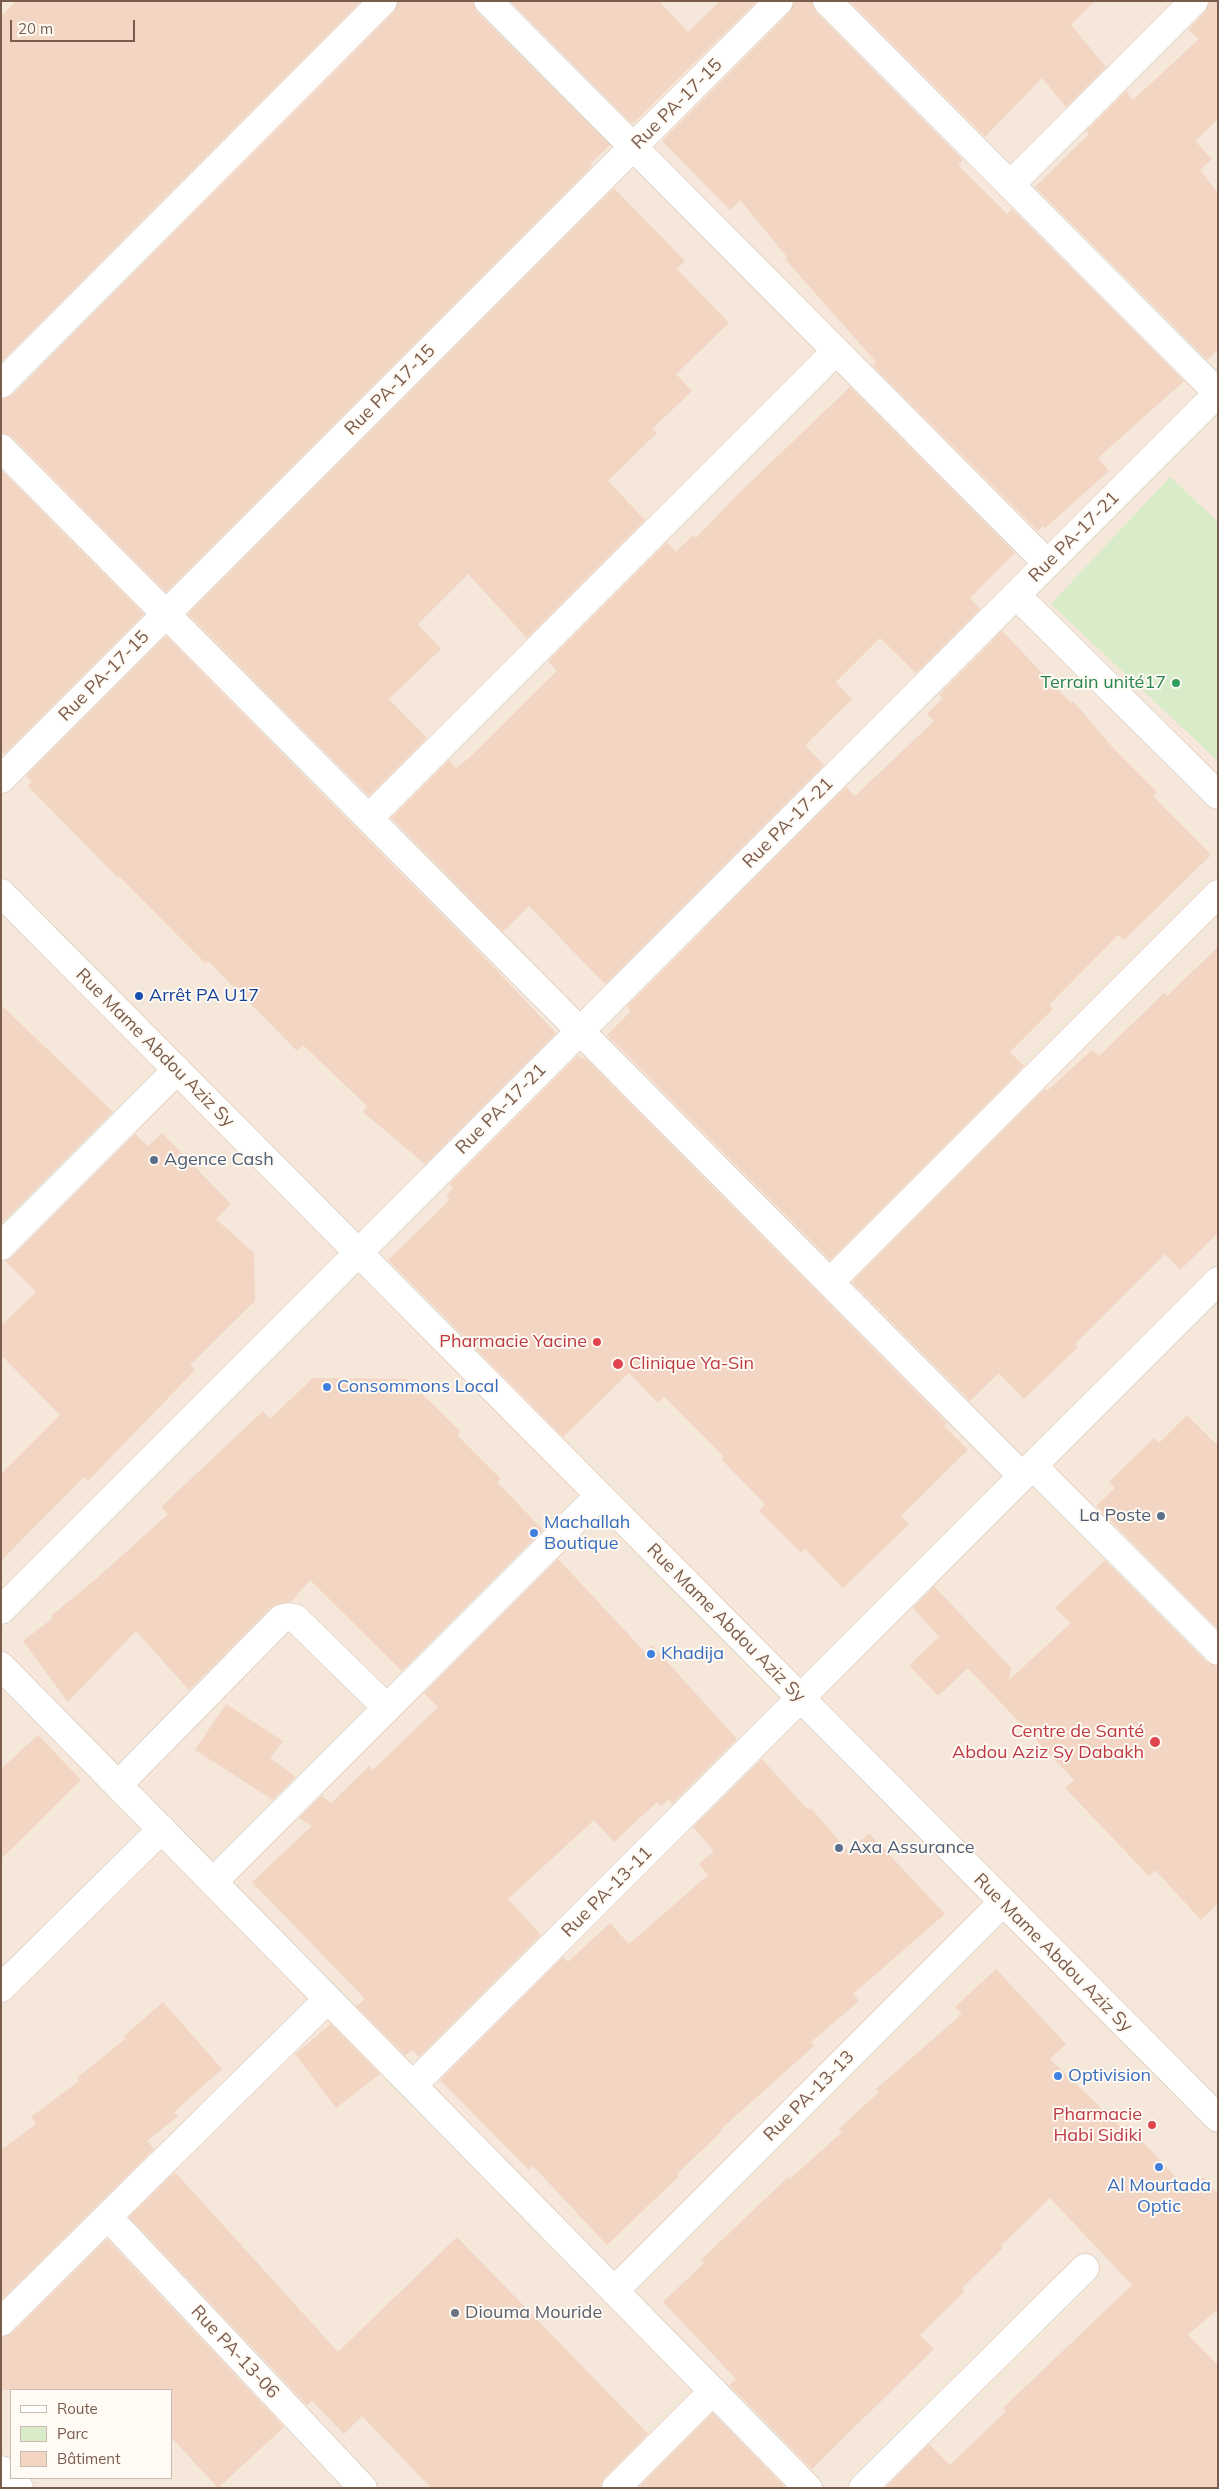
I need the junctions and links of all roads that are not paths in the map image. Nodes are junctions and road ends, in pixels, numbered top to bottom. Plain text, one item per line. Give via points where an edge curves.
1 (384, 1) edge
2 (488, 1) edge
3 (779, 1) edge
4 (827, 1) edge
5 (1194, 1) edge
6 (633, 148) junction
7 (1010, 185) junction
8 (836, 351) junction
9 (1, 384) edge
10 (1218, 393) edge
11 (1, 448) edge
12 (1047, 564) junction
13 (1016, 595) junction
14 (166, 614) junction
15 (1, 779) edge
16 (1218, 795) edge
17 (369, 818) junction
18 (1218, 894) edge
19 (3, 897) edge
20 (580, 1031) junction
21 (177, 1070) junction
22 (1, 1246) edge
23 (358, 1253) junction
24 (1218, 1281) edge
25 (830, 1282) junction
26 (1028, 1471) junction
27 (599, 1496) junction
28 (1, 1610) edge
29 (1218, 1650) edge
30 (1, 1666) edge
31 (800, 1698) junction
32 (387, 1708) junction
33 (118, 1785) junction
34 (162, 1829) junction
35 (213, 1882) junction
36 (1003, 1902) junction
37 (1, 1988) edge
38 (328, 1999) junction
39 (413, 2085) junction
40 (1218, 2118) edge
41 (108, 2217) junction
42 (1085, 2268) dead end
43 (615, 2290) junction
44 (1, 2322) edge
45 (713, 2391) junction
46 (1, 2470) edge
47 (19, 2488) edge
48 (363, 2488) edge
49 (616, 2488) edge
50 (808, 2488) edge
51 (863, 2488) edge

1 - 9 street
2 - 6 street
3 - 6 street, Rue PA-17-15
4 - 7 street
5 - 7 street
6 - 8 street
6 - 14 street, Rue PA-17-15
7 - 10 street
8 - 12 street
8 - 17 street
10 - 12 street, Rue PA-17-21
11 - 14 street
12 - 13 street, Rue PA-17-21
13 - 16 street
13 - 20 street, Rue PA-17-21
14 - 15 street, Rue PA-17-15
14 - 17 street
17 - 20 street
18 - 25 street
19 - 21 street, Rue Mame Abdou Aziz Sy
20 - 23 street, Rue PA-17-21
20 - 25 street
21 - 22 street
21 - 23 street, Rue Mame Abdou Aziz Sy
23 - 27 street, Rue Mame Abdou Aziz Sy
23 - 28 street, Rue PA-17-21
24 - 26 street, Rue PA-13-11
25 - 26 street
26 - 29 street
26 - 31 street, Rue PA-13-11
27 - 31 street, Rue Mame Abdou Aziz Sy
27 - 32 street
30 - 33 street
31 - 36 street, Rue Mame Abdou Aziz Sy
31 - 39 street, Rue PA-13-11
32 - 33 street via 295,1618 288,1616 281,1619
32 - 35 street
33 - 34 street
34 - 35 street
34 - 37 street
35 - 38 street
36 - 40 street, Rue Mame Abdou Aziz Sy
36 - 43 street, Rue PA-13-13
38 - 39 street
38 - 41 street
39 - 43 street
41 - 44 street
41 - 48 street, Rue PA-13-06
42 - 51 street
43 - 45 street
45 - 49 street
45 - 50 street
46 - 47 street

